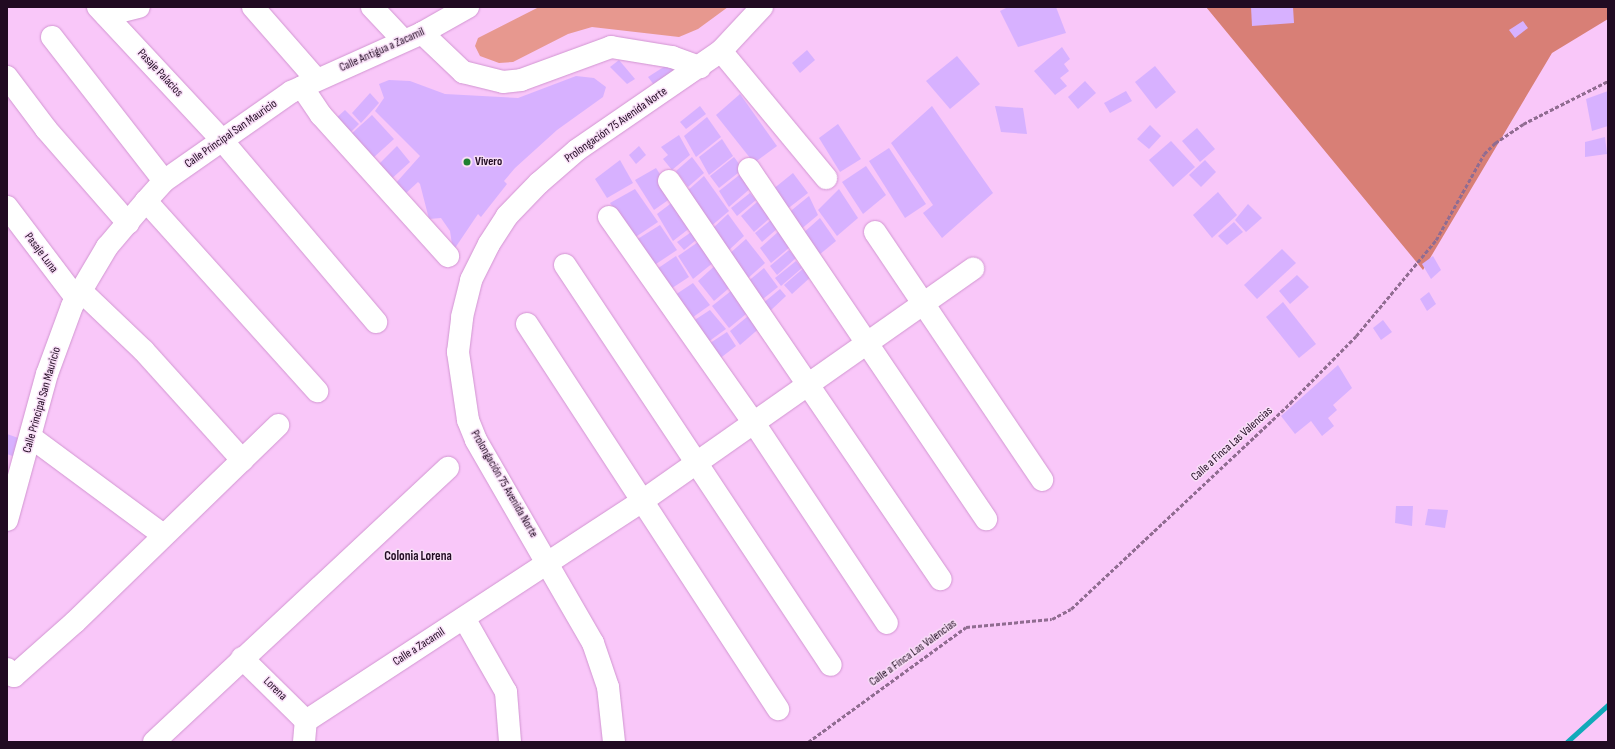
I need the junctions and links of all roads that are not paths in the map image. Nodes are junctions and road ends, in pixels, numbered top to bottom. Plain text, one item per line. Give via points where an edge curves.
1 (139, 7) edge
2 (254, 7) edge
3 (372, 7) edge
4 (468, 7) edge
5 (762, 7) edge
6 (102, 11) edge
7 (52, 37) dead end
8 (412, 37) junction
9 (721, 51) junction
10 (700, 67) junction
11 (7, 77) edge
12 (309, 83) junction
13 (222, 139) junction
14 (749, 169) dead end
15 (826, 178) dead end
16 (164, 181) junction
17 (669, 181) dead end
18 (146, 201) junction
19 (7, 207) edge
20 (609, 218) dead end
21 (128, 223) junction
22 (876, 232) dead end
23 (448, 256) dead end
24 (565, 265) dead end
25 (973, 270) dead end
26 (78, 294) junction
27 (924, 304) junction
28 (376, 322) dead end
29 (527, 324) dead end
30 (868, 343) junction
31 (808, 385) junction
32 (317, 391) dead end
33 (754, 423) junction
34 (278, 425) dead end
35 (32, 438) junction
36 (242, 460) junction
37 (697, 463) junction
38 (448, 468) dead end
39 (1042, 480) dead end
40 (12, 485) edge
41 (641, 502) junction
42 (986, 519) dead end
43 (7, 520) edge
44 (163, 535) junction
45 (549, 561) junction
46 (940, 579) dead end
47 (464, 618) junction
48 (887, 623) dead end
49 (242, 658) junction
50 (831, 665) dead end
51 (7, 669) edge
52 (778, 709) dead end
53 (306, 721) junction
54 (154, 742) edge
55 (304, 742) edge
56 (510, 742) edge
57 (614, 742) edge

1 - 6 street
2 - 12 street
3 - 8 street
4 - 8 street, Calle Antigua a Zacamil
5 - 9 street, Prolongación 75 Avenida Norte
6 - 13 street, Pasaje Palacios
7 - 16 street
8 - 10 street via 462,72 504,82 521,80 611,48 672,57
8 - 12 street, Calle Antigua a Zacamil
9 - 10 street, Prolongación 75 Avenida Norte
9 - 15 street
10 - 45 street, Prolongación 75 Avenida Norte via 577,150 539,183 507,216 471,280 458,352 468,420 476,440
11 - 21 street via 46,129
12 - 13 street, Calle Principal San Mauricio
12 - 23 street via 320,115
13 - 16 street, Calle Principal San Mauricio
13 - 28 street, Pasaje Palacios
14 - 30 street
16 - 18 street, Calle Principal San Mauricio
17 - 31 street
18 - 21 street, Calle Principal San Mauricio
18 - 32 street
19 - 26 street, Pasaje Luna
20 - 33 street
21 - 26 street, Calle Principal San Mauricio via 107,247
22 - 27 street
24 - 37 street
25 - 27 street, Calle a Zacamil
26 - 35 street, Calle Principal San Mauricio via 47,374
26 - 36 street, Pasaje Luna via 144,351
27 - 30 street, Calle a Zacamil
27 - 39 street
29 - 41 street
30 - 31 street, Calle a Zacamil
30 - 42 street
31 - 33 street, Calle a Zacamil
31 - 46 street
33 - 37 street, Calle a Zacamil
33 - 48 street
34 - 36 street
35 - 40 street, Calle Principal San Mauricio
35 - 44 street
36 - 44 street
37 - 41 street, Calle a Zacamil
37 - 50 street
38 - 49 street
40 - 43 street, Calle Principal San Mauricio
41 - 45 street, Calle a Zacamil
41 - 52 street
44 - 51 street via 14,676
45 - 47 street, Calle a Zacamil
45 - 57 street, Prolongación 75 Avenida Norte via 593,643 608,687
47 - 53 street, Calle a Zacamil
47 - 56 street via 506,692
49 - 53 street, Lorena
49 - 54 street
53 - 55 street

